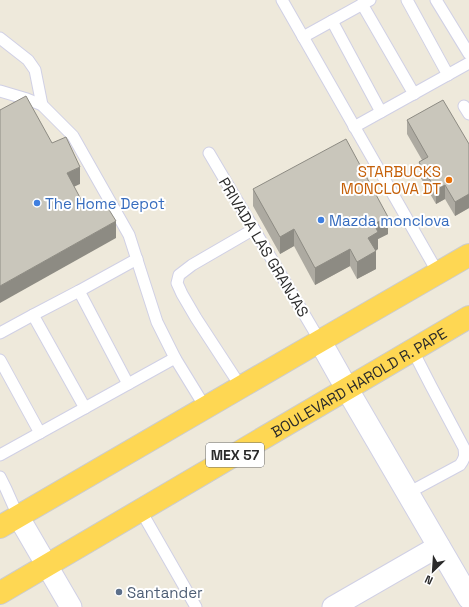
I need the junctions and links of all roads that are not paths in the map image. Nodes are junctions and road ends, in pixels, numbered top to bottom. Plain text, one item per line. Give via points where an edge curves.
1 (282, 0) edge
2 (407, 0) edge
3 (436, 0) edge
4 (366, 2) edge
5 (332, 21) junction
6 (303, 37) junction
7 (0, 38) edge
8 (469, 54) edge
9 (469, 63) edge
10 (448, 75) junction
11 (0, 91) edge
12 (414, 94) junction
13 (42, 106) junction
14 (381, 112) junction
15 (354, 127) junction
16 (209, 153) dead end
17 (254, 229) junction
18 (469, 255) edge
19 (137, 259) junction
20 (438, 273) junction
21 (79, 291) junction
22 (33, 315) junction
23 (469, 317) edge
24 (0, 333) edge
25 (320, 341) junction
26 (413, 350) junction
27 (176, 358) junction
28 (0, 360) edge
29 (128, 384) junction
30 (241, 387) junction
31 (347, 389) junction
32 (205, 407) junction
33 (85, 408) junction
34 (40, 432) junction
35 (0, 455) edge
36 (0, 477) edge
37 (408, 493) junction
38 (141, 511) junction
39 (9, 522) edge
40 (439, 546) junction
41 (47, 566) junction
42 (0, 593) edge
43 (469, 598) edge
44 (71, 607) edge
45 (196, 607) edge
46 (333, 607) edge

1 - 6 lane
2 - 10 lane
3 - 8 lane
4 - 5 lane
4 - 12 lane
5 - 6 lane
5 - 14 lane
6 - 15 lane
7 - 13 lane via 28,60 35,70
9 - 10 lane
10 - 12 lane
11 - 13 lane
12 - 14 lane
13 - 19 lane via 73,136 129,235
14 - 15 lane
15 - 20 lane
16 - 17 lane, PRIVADA LAS GRANJAS
17 - 25 lane, PRIVADA LAS GRANJAS
17 - 30 lane via 192,265 179,275 177,283 196,318
18 - 20 highway
19 - 21 lane
19 - 27 lane via 157,322
20 - 25 highway
21 - 22 lane
21 - 29 lane
22 - 24 lane
22 - 33 lane
23 - 26 highway, BOULEVARD HAROLD R. PAPE / MEX 57
25 - 30 highway
25 - 31 street
26 - 31 highway, BOULEVARD HAROLD R. PAPE / MEX 57
26 - 37 lane via 464,448 465,456 460,465
27 - 29 lane
27 - 32 lane
28 - 34 lane
29 - 33 lane
30 - 32 highway
31 - 37 street
31 - 38 highway, BOULEVARD HAROLD R. PAPE / MEX 57
32 - 39 highway
33 - 34 lane
34 - 35 lane
36 - 39 lane via 6,488
37 - 40 street
38 - 41 highway, BOULEVARD HAROLD R. PAPE / MEX 57
38 - 45 lane
39 - 41 street
40 - 43 street
40 - 46 street
41 - 42 highway, BOULEVARD HAROLD R. PAPE / MEX 57
41 - 44 street

